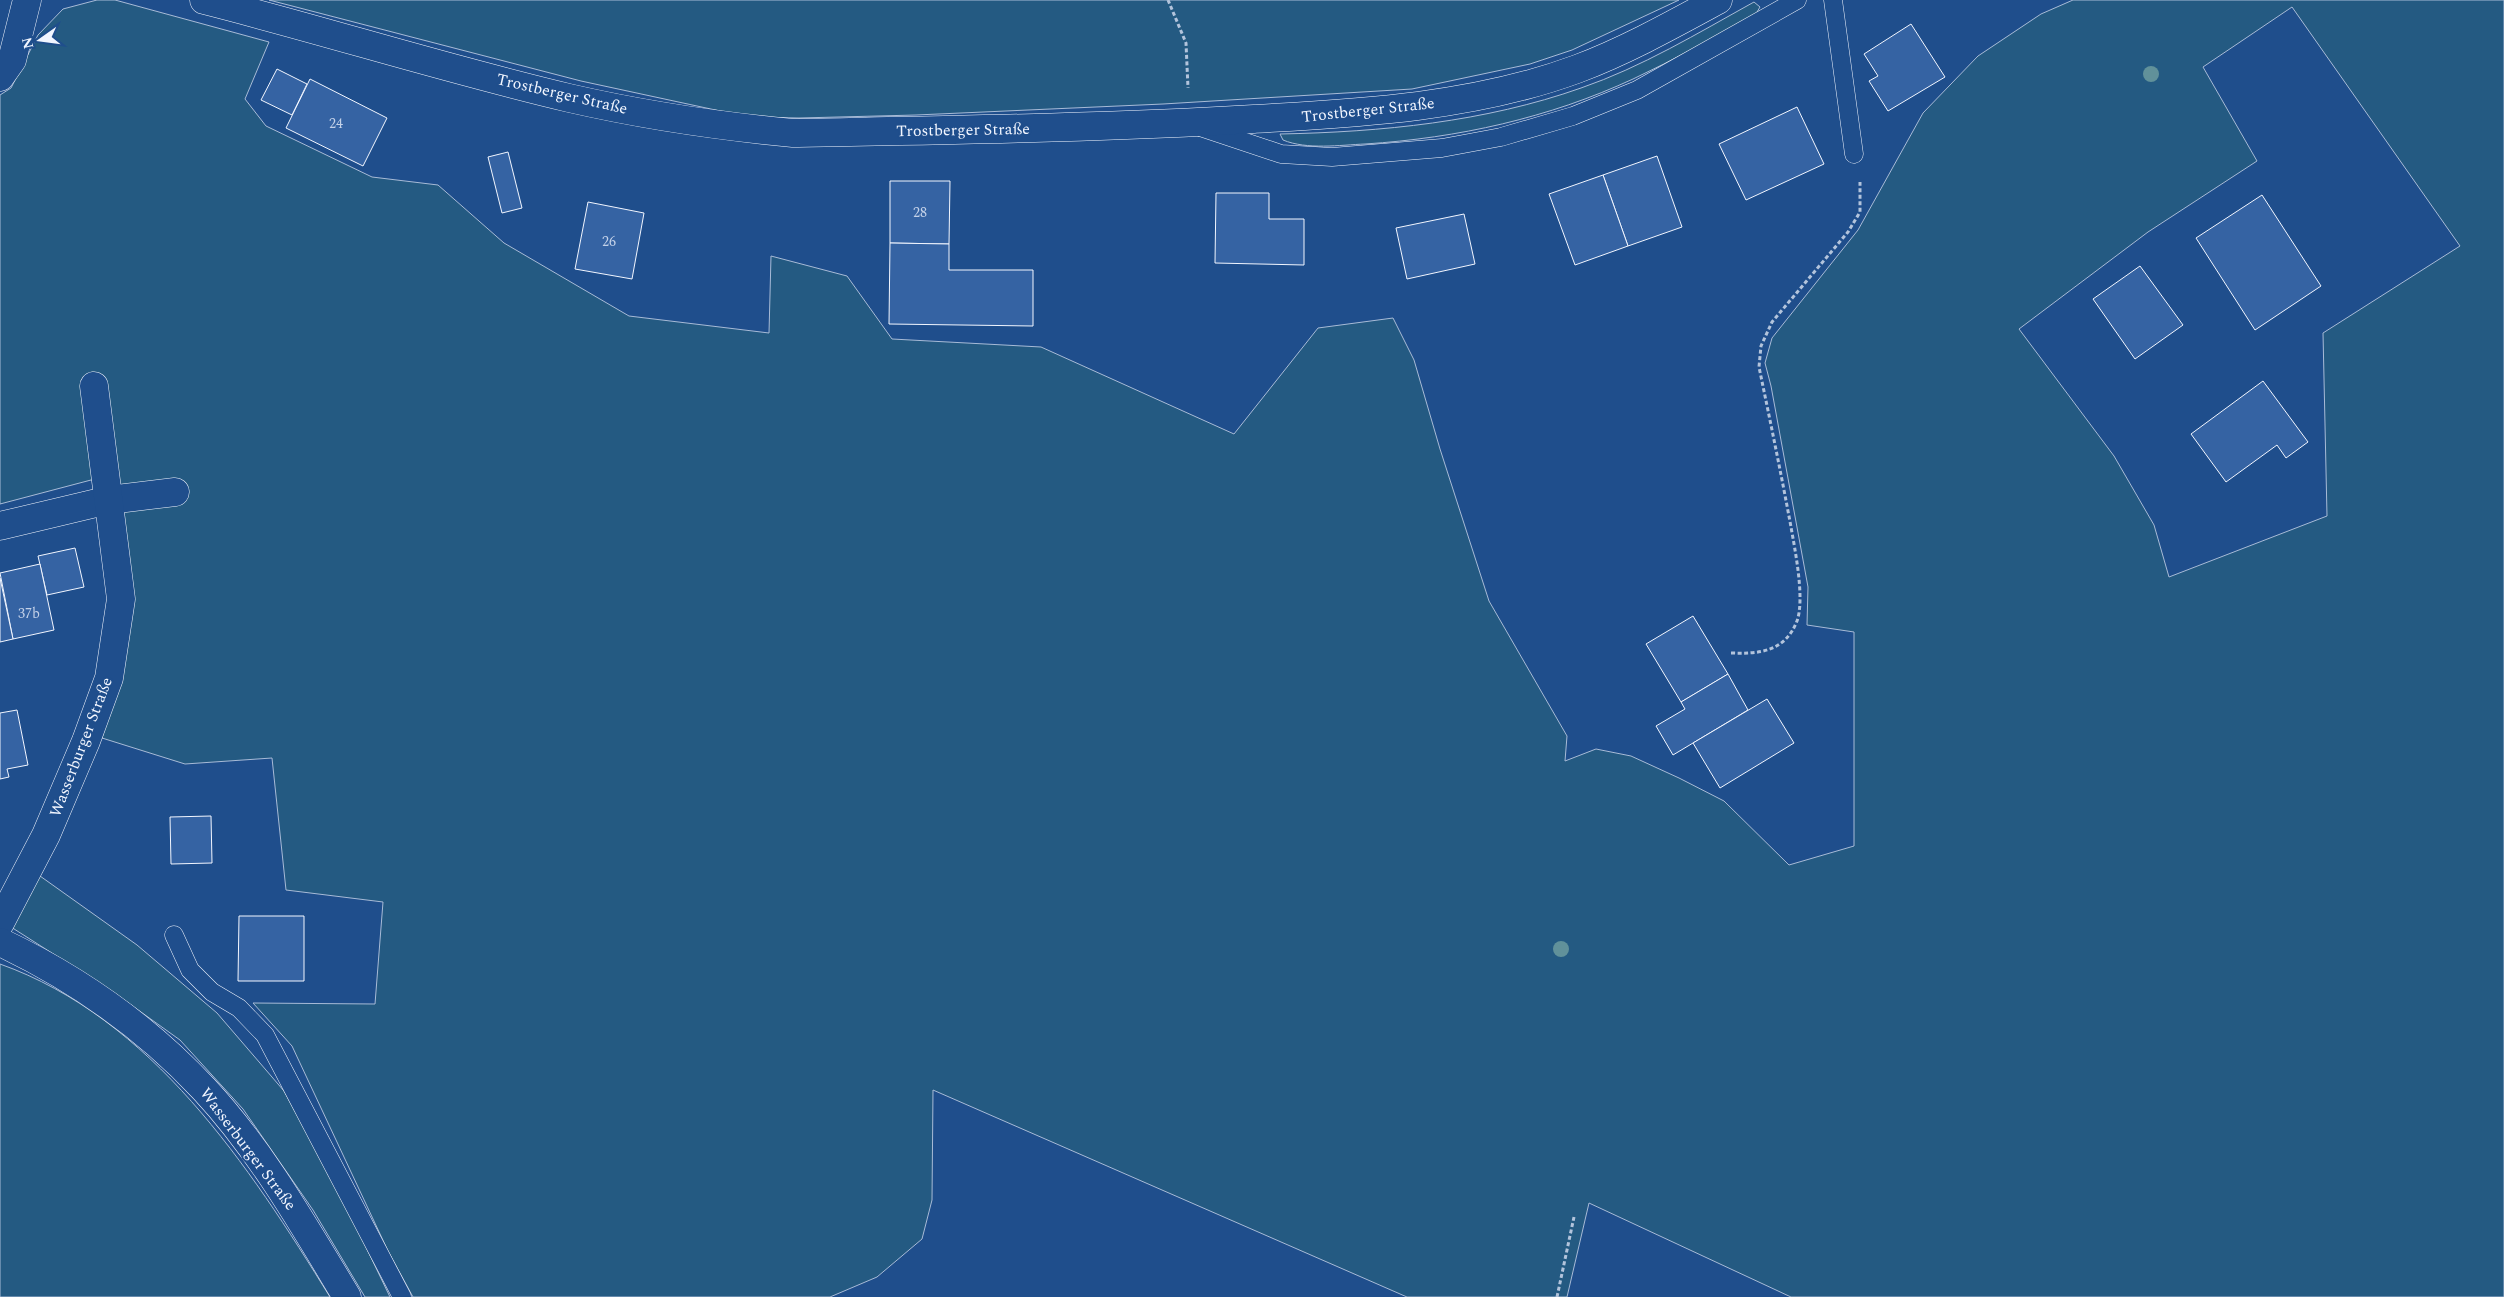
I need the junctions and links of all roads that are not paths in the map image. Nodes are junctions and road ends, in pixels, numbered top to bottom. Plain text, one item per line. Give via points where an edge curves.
1 (26, 0) edge
2 (204, 0) edge
3 (1718, 0) edge
4 (1798, 0) edge
5 (1833, 0) edge
6 (0, 77) edge
7 (1190, 123) junction
8 (1854, 154) road end
9 (94, 386) dead end
10 (175, 492) dead end
11 (109, 500) junction
12 (0, 526) edge
13 (0, 923) edge
14 (174, 935) dead end
15 (0, 942) edge
16 (348, 1297) edge
17 (402, 1297) edge

1 - 6 main road via 12,60
2 - 7 main road, Trostberger Straße via 569,98 730,127 793,134
3 - 7 main road, Trostberger Straße via 1577,69 1477,96 1366,112
4 - 7 lane via 1638,90 1573,116 1501,137 1442,148 1324,156 1281,154
5 - 8 lane
9 - 11 main road, Wasserburger Straße
10 - 11 main road
11 - 12 main road
11 - 13 main road, Wasserburger Straße via 122,599 109,678 46,835
14 - 17 lane via 190,970 212,992 239,1008 265,1035
15 - 16 main road, Wasserburger Straße via 39,960 94,993 156,1043 204,1089 286,1198

